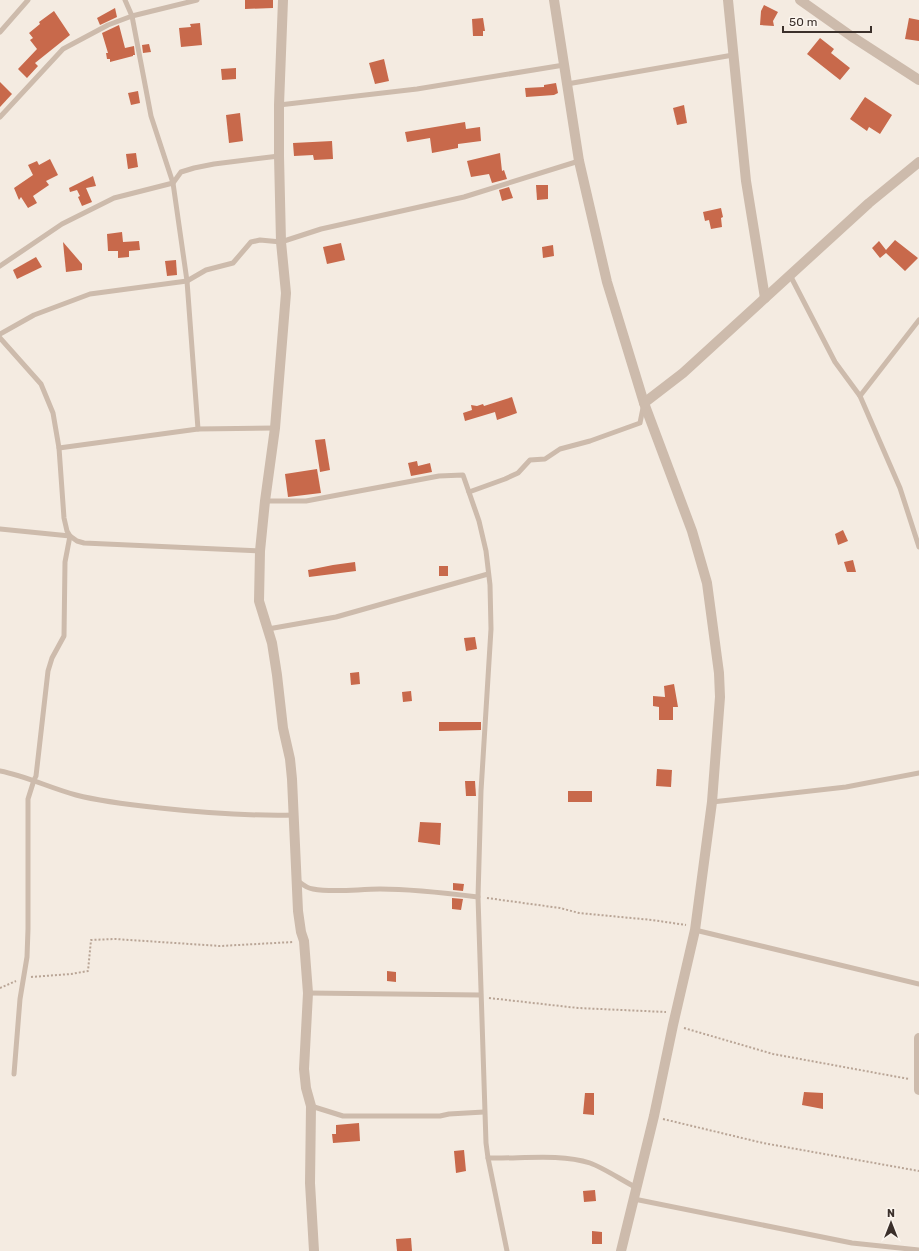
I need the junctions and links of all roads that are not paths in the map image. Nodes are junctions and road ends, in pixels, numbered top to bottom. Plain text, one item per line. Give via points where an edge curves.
1 (28, 0) edge
2 (125, 0) edge
3 (197, 0) edge
4 (283, 0) edge
5 (554, 0) edge
6 (728, 0) edge
7 (800, 0) edge
8 (132, 16) junction
9 (0, 32) edge
10 (733, 55) junction
11 (564, 65) junction
12 (919, 80) edge
13 (566, 84) junction
14 (279, 105) junction
15 (0, 117) edge
16 (279, 156) junction
17 (579, 161) junction
18 (919, 162) edge
19 (173, 183) junction
20 (281, 242) junction
21 (0, 266) edge
22 (790, 275) junction
23 (187, 281) junction
24 (765, 298) junction
25 (919, 320) edge
26 (0, 334) edge
27 (0, 338) edge
28 (860, 396) junction
29 (644, 403) junction
30 (275, 428) junction
31 (198, 429) junction
32 (59, 448) junction
33 (469, 492) junction
34 (265, 501) junction
35 (0, 529) edge
36 (70, 536) junction
37 (919, 547) edge
38 (260, 551) junction
39 (488, 574) junction
40 (268, 629) junction
41 (0, 771) edge
42 (919, 774) edge
43 (34, 780) junction
44 (712, 802) junction
45 (294, 815) junction
46 (296, 879) junction
47 (478, 897) junction
48 (695, 929) junction
49 (919, 984) edge
50 (308, 993) junction
51 (480, 995) junction
52 (919, 1038) edge
53 (14, 1074) dead end
54 (919, 1085) edge
55 (311, 1106) junction
56 (484, 1112) junction
57 (488, 1158) junction
58 (637, 1188) junction
59 (634, 1199) junction
60 (919, 1250) edge
61 (314, 1251) edge
62 (507, 1251) edge
63 (621, 1251) edge

1 - 9 lane
2 - 8 lane
3 - 8 lane
4 - 14 street
5 - 11 street
6 - 10 street
7 - 12 street
8 - 15 lane via 108,24 63,49
8 - 19 lane via 151,116
10 - 13 lane
10 - 24 street via 746,181
11 - 13 street
11 - 14 lane via 417,89
13 - 17 street
14 - 16 street
16 - 19 lane via 194,168 181,172
16 - 20 street
17 - 20 lane via 464,198 321,228
17 - 29 street via 607,282
18 - 22 street via 869,203
19 - 21 lane via 114,198 62,224
19 - 23 lane
20 - 23 lane via 250,242 232,262 206,270
20 - 30 street via 286,293
22 - 24 street
22 - 28 lane via 836,362
23 - 26 lane via 90,294 34,315
23 - 31 lane
24 - 29 street via 683,373
25 - 28 lane
27 - 32 lane via 41,384 53,413
28 - 37 lane via 900,488
29 - 33 lane via 640,423 560,449 545,459 530,460 518,473
29 - 44 street via 692,531 707,583 720,697
30 - 31 lane
30 - 34 street
31 - 32 lane
32 - 36 lane via 64,518
33 - 34 lane via 463,475 452,475 306,501
33 - 39 lane via 486,551
34 - 38 street
35 - 36 lane
36 - 38 lane via 84,543
36 - 43 lane via 65,562 64,636 48,671
38 - 40 street via 260,601
39 - 40 lane via 336,617
39 - 47 lane via 491,629 481,791
40 - 45 street via 290,759
41 - 43 lane
42 - 44 lane via 846,787
43 - 45 lane via 75,795 142,806 220,814
43 - 53 lane via 28,798 28,929
44 - 48 street
45 - 46 street
46 - 47 lane via 305,887 313,889 382,889
46 - 50 street
47 - 51 lane
48 - 49 lane
48 - 58 street
50 - 51 lane
50 - 55 street via 304,1069
51 - 56 lane
52 - 54 street
55 - 56 lane via 343,1116 440,1116
55 - 61 street via 310,1182
56 - 57 lane
57 - 58 lane via 562,1158 590,1163
57 - 62 lane
58 - 59 street
59 - 60 lane via 852,1243
59 - 63 street

